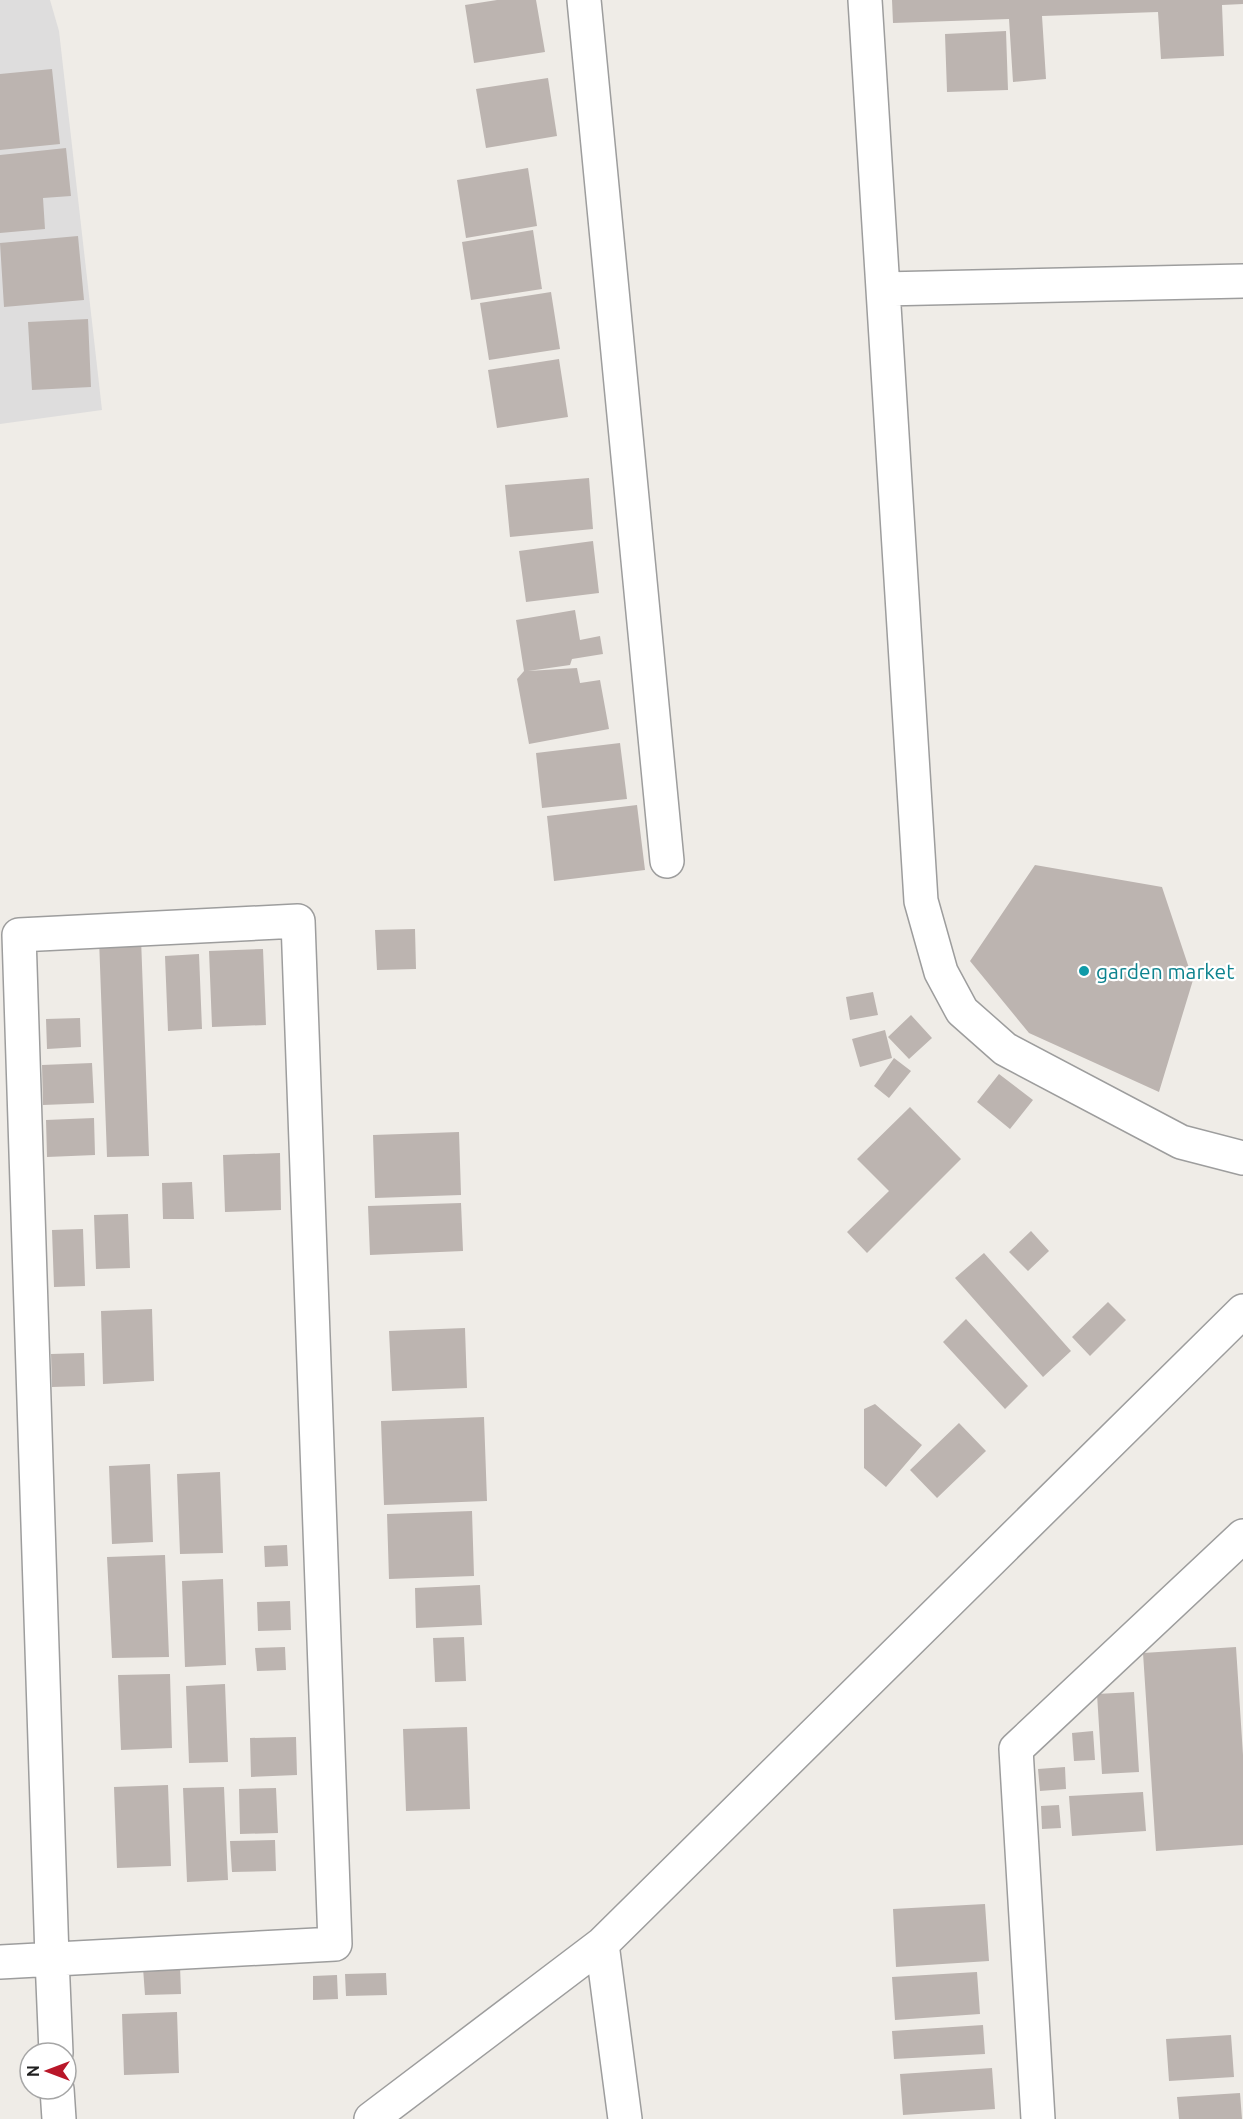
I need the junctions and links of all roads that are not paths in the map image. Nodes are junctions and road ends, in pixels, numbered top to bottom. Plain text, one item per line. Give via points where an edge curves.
1 (584, 0) edge
2 (865, 0) edge
3 (1243, 281) edge
4 (883, 289) junction
5 (667, 861) dead end
6 (1243, 1158) edge
7 (1243, 1311) edge
8 (1243, 1536) edge
9 (602, 1944) junction
10 (52, 1958) junction
11 (0, 1962) edge
12 (55, 2041) edge
13 (57, 2101) edge
14 (411, 2105) edge
15 (58, 2119) edge
16 (371, 2119) edge
17 (625, 2119) edge
18 (1038, 2119) edge

1 - 5 street
2 - 4 street
3 - 4 street
4 - 6 street via 921,901 941,972 962,1011 1005,1049 1181,1142
7 - 9 street
8 - 18 street via 1016,1749
9 - 14 street
9 - 17 street
10 - 10 street via 19,935 298,921 335,1944
10 - 11 street
10 - 12 street
13 - 15 street
14 - 16 street

